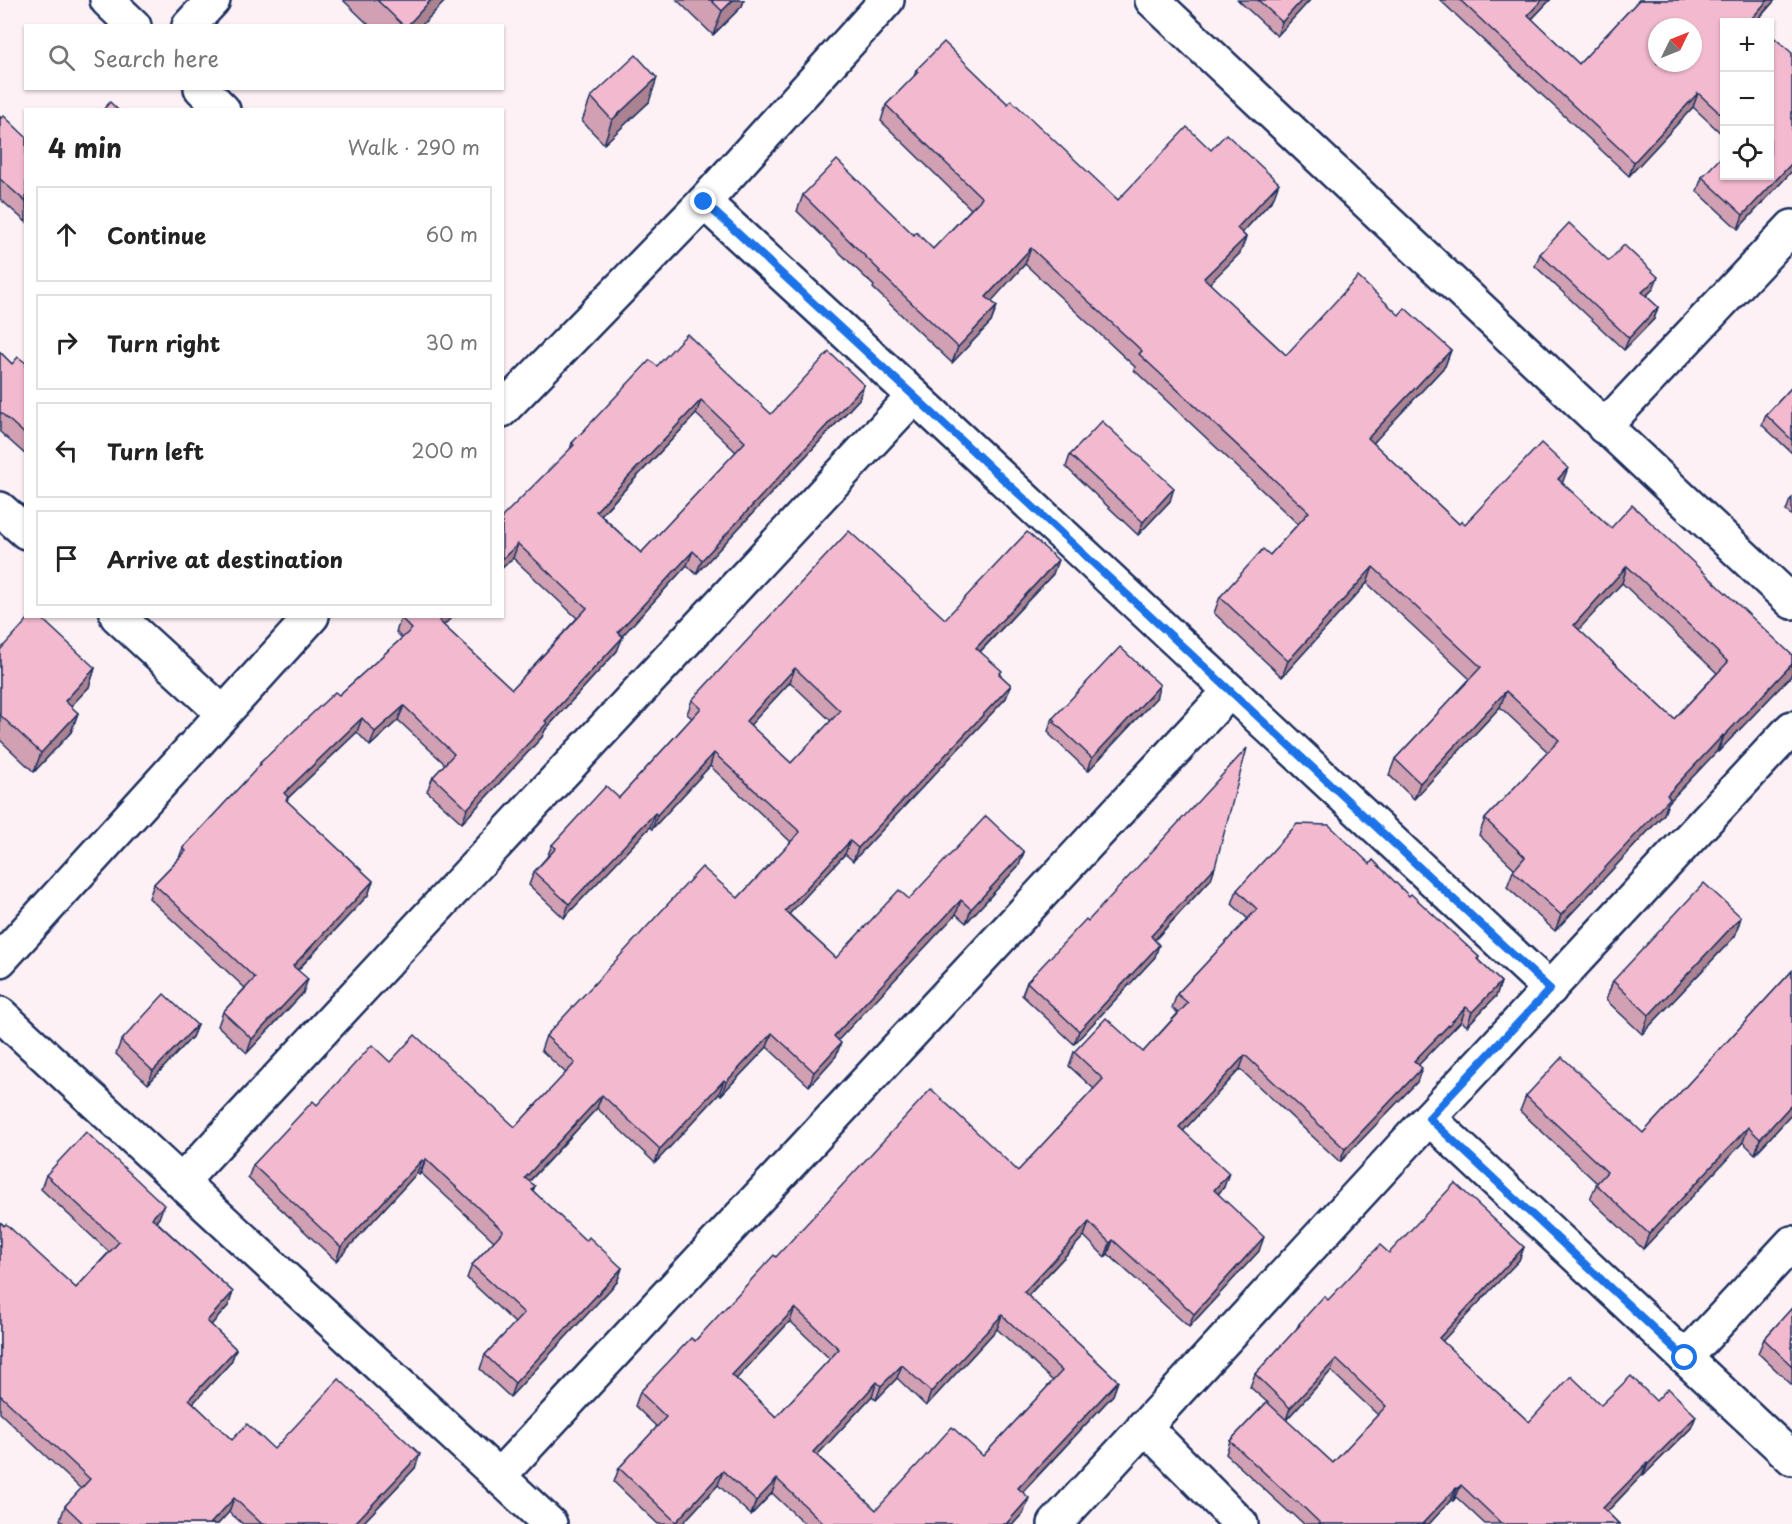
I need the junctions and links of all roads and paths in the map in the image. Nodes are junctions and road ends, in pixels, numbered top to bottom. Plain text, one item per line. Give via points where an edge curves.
1 (107, 0) edge
2 (213, 0) edge
3 (887, 0) edge
4 (1152, 0) edge
5 (132, 24) edge
6 (191, 24) edge
7 (203, 90) edge
8 (221, 108) edge
9 (704, 202) junction
10 (1786, 243) edge
11 (509, 389) edge
12 (914, 396) junction
13 (1604, 427) junction
14 (0, 509) edge
15 (24, 530) edge
16 (1792, 602) edge
17 (119, 618) edge
18 (310, 618) edge
19 (1230, 691) junction
20 (223, 713) junction
21 (1792, 728) edge
22 (0, 960) edge
23 (1550, 989) junction
24 (0, 1014) edge
25 (1429, 1118) junction
26 (182, 1181) junction
27 (1792, 1243) edge
28 (1685, 1358) junction
29 (1144, 1426) junction
30 (1792, 1458) edge
31 (499, 1476) junction
32 (550, 1524) edge
33 (1055, 1524) edge
34 (1241, 1524) edge

1 - 5 street
2 - 6 street
3 - 9 street
4 - 13 street
7 - 8 street
9 - 11 street
9 - 12 street
10 - 13 street
12 - 19 street
12 - 26 street
13 - 16 street
14 - 15 street
17 - 20 street
18 - 20 street
19 - 23 street
19 - 31 street
20 - 22 street
21 - 23 street
23 - 25 street
24 - 26 street
25 - 28 street
25 - 29 street
26 - 31 street
27 - 28 street
28 - 30 street
29 - 33 street
29 - 34 street
31 - 32 street

